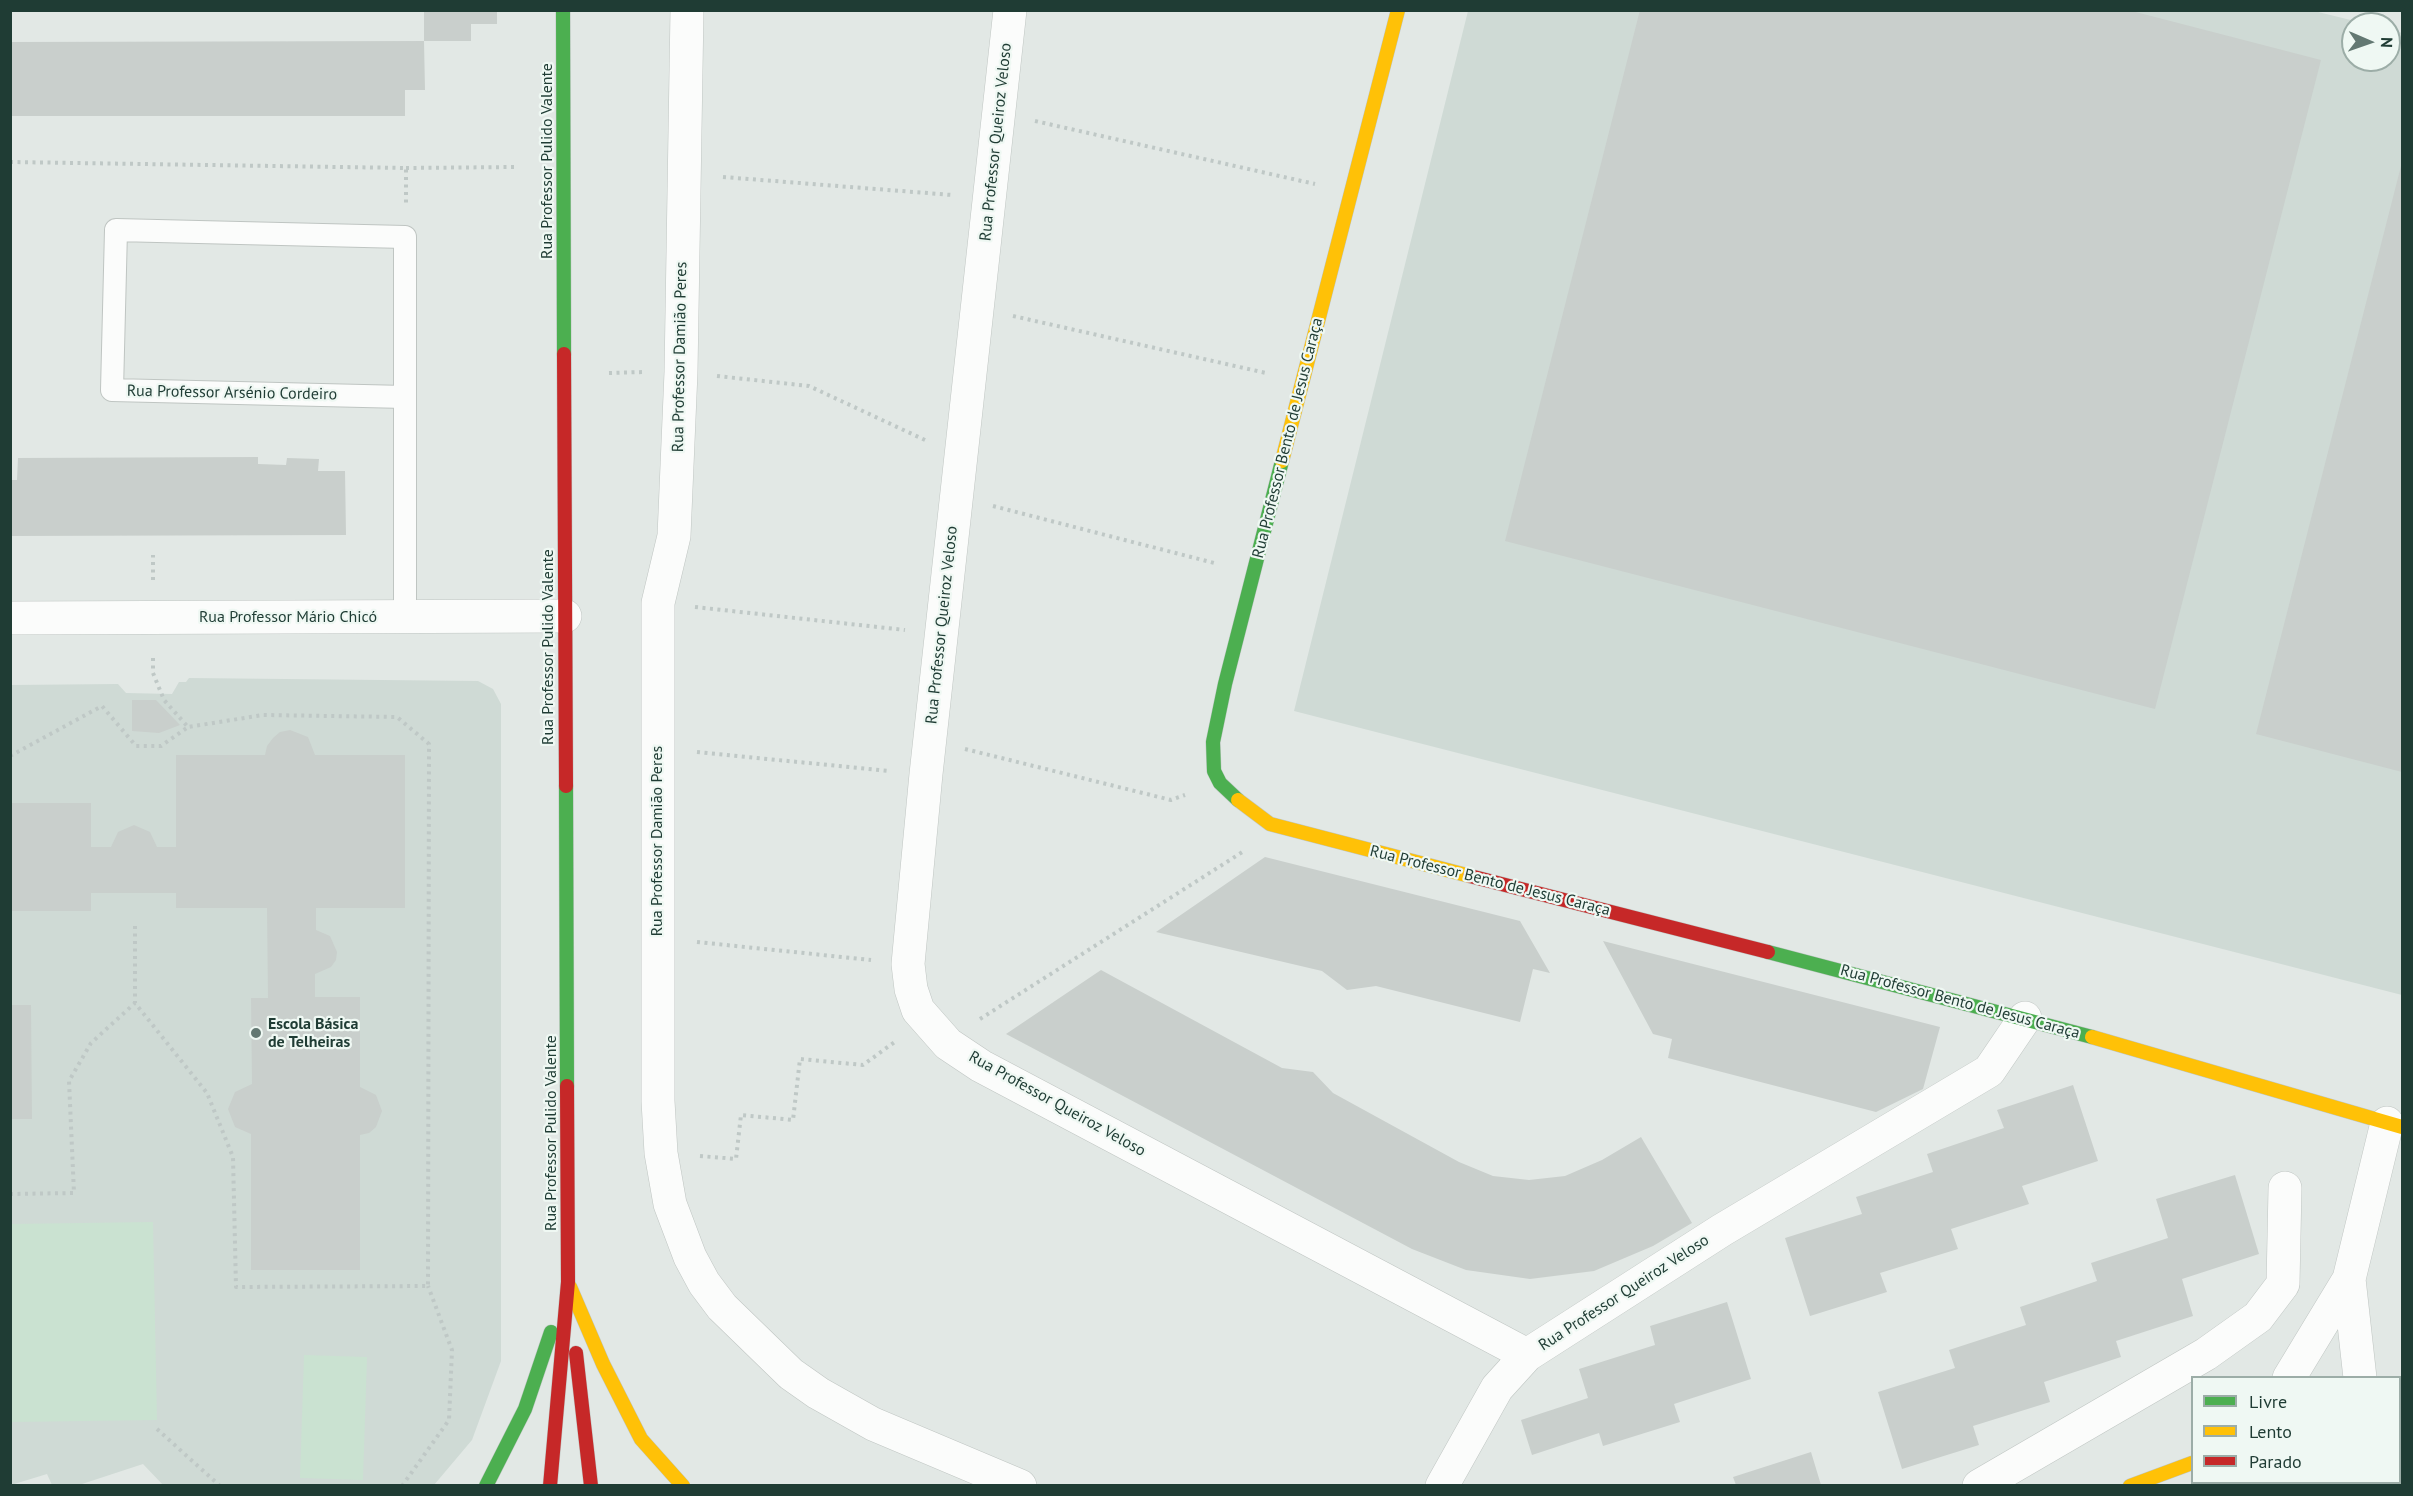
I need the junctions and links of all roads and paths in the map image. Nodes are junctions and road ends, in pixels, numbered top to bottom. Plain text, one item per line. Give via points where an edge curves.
1 (563, 10) edge
2 (687, 10) edge
3 (1011, 10) edge
4 (1398, 10) edge
5 (1027, 119) dead end
6 (10, 162) edge
7 (516, 167) dead end
8 (406, 168) junction
9 (683, 174) junction
10 (1327, 187) dead end
11 (991, 199) junction
12 (405, 237) junction
13 (1005, 314) dead end
14 (681, 372) junction
15 (1267, 373) dead end
16 (405, 397) junction
17 (960, 456) junction
18 (986, 504) dead end
19 (1229, 567) dead end
20 (658, 603) junction
21 (565, 616) junction
22 (405, 617) junction
23 (10, 618) edge
24 (942, 634) junction
25 (164, 700) dead end
26 (188, 727) junction
27 (959, 747) dead end
28 (656, 748) junction
29 (10, 756) edge
30 (926, 774) junction
31 (1188, 793) dead end
32 (135, 926) dead end
33 (657, 938) junction
34 (908, 964) junction
35 (135, 1003) junction
36 (2025, 1018) junction
37 (2395, 1125) edge
38 (2284, 1188) dead end
39 (10, 1194) edge
40 (2349, 1279) junction
41 (568, 1282) junction
42 (428, 1286) junction
43 (1527, 1355) junction
44 (2290, 1376) edge
45 (2360, 1376) edge
46 (157, 1429) dead end
47 (2191, 1464) edge
48 (220, 1485) edge
49 (402, 1485) edge
50 (486, 1485) edge
51 (550, 1485) edge
52 (591, 1485) edge
53 (683, 1485) edge
54 (1020, 1485) edge
55 (1442, 1485) edge
56 (1978, 1485) edge
57 (2130, 1485) edge

1 - 21 main road, Rua Professor Pulido Valente
2 - 9 street, Rua Professor Damião Peres
3 - 11 street, Rua Professor Queiroz Veloso
4 - 36 main road, Rua Professor Bento de Jesus Caraça via 1225,684 1213,742 1214,771 1220,783 1270,824
5 - 10 path
6 - 8 path
7 - 8 path
8 - 12 path
9 - 11 path
9 - 14 street, Rua Professor Damião Peres
11 - 17 street, Rua Professor Queiroz Veloso
12 - 16 lane
12 - 16 lane, Rua Professor Arsénio Cordeiro via 116,231 112,390
13 - 15 path
14 - 17 path via 809,386
14 - 20 street, Rua Professor Damião Peres via 674,536
16 - 22 lane
17 - 24 street, Rua Professor Queiroz Veloso
18 - 19 path
20 - 24 path
20 - 28 street, Rua Professor Damião Peres
21 - 22 street, Rua Professor Mário Chicó
21 - 41 main road, Rua Professor Pulido Valente
22 - 23 street, Rua Professor Mário Chicó
24 - 30 street, Rua Professor Queiroz Veloso
25 - 26 path
26 - 29 path via 161,746 136,746 102,706
26 - 42 path via 263,715 397,717 429,744
27 - 31 path via 1172,800
28 - 30 path
28 - 33 street, Rua Professor Damião Peres
30 - 34 street, Rua Professor Queiroz Veloso
32 - 35 path
33 - 34 path
33 - 54 street, Rua Professor Damião Peres via 661,1153 678,1229 704,1283 767,1353 818,1393 873,1424
34 - 43 street, Rua Professor Queiroz Veloso via 918,1010 948,1044 981,1066
35 - 39 path via 91,1043 69,1081 74,1193
35 - 42 path via 207,1093 233,1156 236,1287
36 - 37 main road, Rua Professor Bento de Jesus Caraça
36 - 43 street, Rua Professor Queiroz Veloso via 1989,1071 1722,1230
37 - 40 street, Rua Professor Bento de Jesus Caraça
38 - 56 street via 2283,1284 2258,1317 2206,1354
40 - 44 street, Rua Professor Bento de Jesus Caraça
40 - 45 street, Rua Professor Bento de Jesus Caraça
41 - 50 main road via 525,1409
41 - 51 main road, Rua Professor Pulido Valente
41 - 52 main road, Rua Professor Pulido Valente
41 - 53 main road via 640,1438
42 - 49 path via 452,1350 449,1420
43 - 55 street via 1483,1409
46 - 48 path
47 - 57 main road

